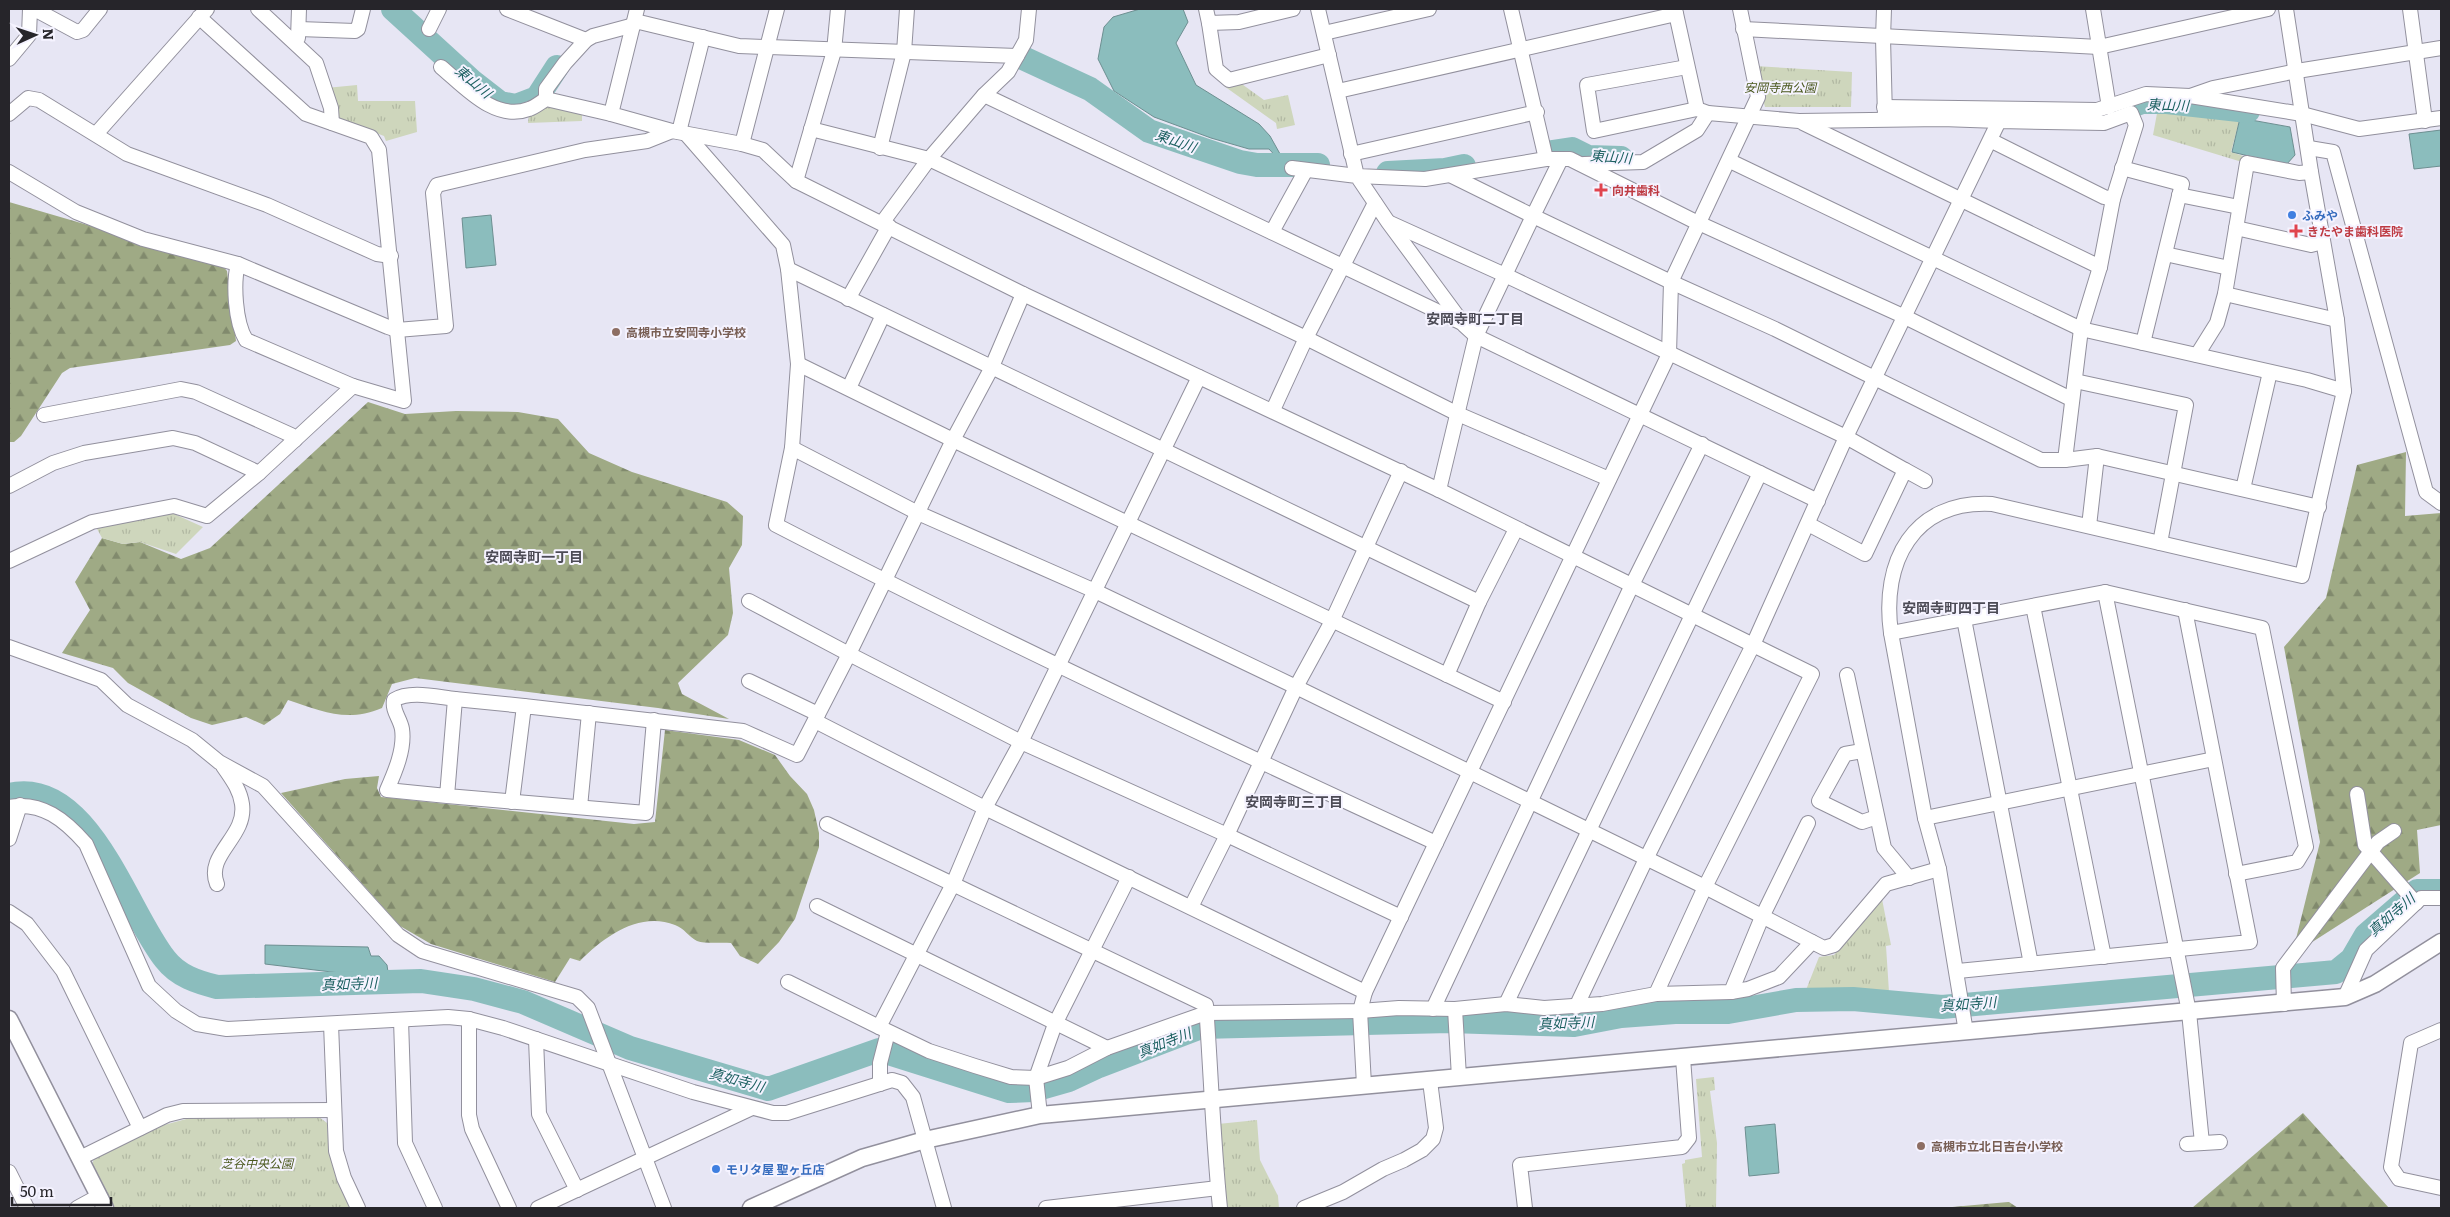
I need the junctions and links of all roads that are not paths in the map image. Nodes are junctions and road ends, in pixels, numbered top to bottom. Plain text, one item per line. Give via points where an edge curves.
1 (100, 9) edge
2 (258, 9) edge
3 (299, 9) edge
4 (363, 9) edge
5 (439, 9) edge
6 (507, 9) edge
7 (777, 9) edge
8 (838, 9) edge
9 (907, 9) edge
10 (1029, 9) edge
11 (1206, 9) edge
12 (1293, 9) edge
13 (1318, 9) edge
14 (1429, 9) edge
15 (1510, 9) edge
16 (1740, 9) edge
17 (1884, 9) edge
18 (2092, 9) edge
19 (2268, 9) edge
20 (2286, 9) edge
21 (2410, 9) edge
22 (30, 10) edge
23 (1675, 12) edge
24 (203, 13) edge
25 (635, 18) edge
26 (1209, 23) junction
27 (429, 29) dead end
28 (1743, 29) junction
29 (1324, 33) junction
30 (296, 36) junction
31 (703, 37) junction
32 (1883, 38) junction
33 (583, 39) junction
34 (768, 47) junction
35 (2099, 47) junction
36 (2441, 48) edge
37 (834, 50) junction
38 (1519, 50) junction
39 (904, 52) junction
40 (2416, 52) junction
41 (1329, 55) junction
42 (1017, 56) junction
43 (9, 59) edge
44 (441, 67) dead end
45 (1687, 67) junction
46 (2297, 71) junction
47 (1338, 91) junction
48 (546, 94) junction
49 (984, 95) junction
50 (2190, 96) junction
51 (2109, 107) junction
52 (1702, 111) junction
53 (1537, 112) junction
54 (9, 114) edge
55 (611, 114) junction
56 (1884, 114) junction
57 (2302, 114) junction
58 (1750, 116) junction
59 (2441, 118) edge
60 (2425, 120) junction
61 (1799, 121) junction
62 (1999, 122) junction
63 (332, 123) junction
64 (811, 129) junction
65 (679, 133) junction
66 (96, 134) junction
67 (1992, 141) junction
68 (742, 144) junction
69 (880, 148) junction
70 (2309, 148) junction
71 (1351, 154) junction
72 (929, 159) junction
73 (1546, 159) junction
74 (1561, 159) junction
75 (1730, 161) junction
76 (1581, 164) junction
77 (2122, 168) junction
78 (9, 172) edge
79 (2311, 172) junction
80 (1358, 176) junction
81 (1452, 176) junction
82 (796, 181) junction
83 (2179, 195) junction
84 (2114, 199) junction
85 (1961, 200) junction
86 (1375, 203) junction
87 (2239, 207) junction
88 (1533, 216) junction
89 (1388, 222) junction
90 (1701, 222) junction
91 (885, 224) junction
92 (2236, 228) junction
93 (1272, 232) junction
94 (2322, 242) junction
95 (2165, 254) junction
96 (391, 256) junction
97 (1935, 258) junction
98 (238, 264) junction
99 (1343, 266) junction
100 (2100, 267) junction
101 (2229, 268) junction
102 (788, 269) junction
103 (1505, 275) junction
104 (1671, 282) junction
105 (1023, 294) junction
106 (2225, 294) junction
107 (848, 299) junction
108 (883, 315) junction
109 (1903, 316) junction
110 (2337, 320) junction
111 (1464, 325) junction
112 (2081, 328) junction
113 (397, 330) junction
114 (1476, 336) junction
115 (1306, 338) junction
116 (2143, 343) junction
117 (1669, 354) junction
118 (2197, 355) junction
119 (798, 364) junction
120 (991, 369) junction
121 (2270, 372) junction
122 (1199, 378) junction
123 (1874, 379) junction
124 (2075, 381) junction
125 (353, 386) junction
126 (849, 388) junction
127 (2344, 392) junction
128 (2072, 398) junction
129 (1273, 410) junction
130 (1458, 414) junction
131 (44, 415) dead end
132 (1640, 415) junction
133 (1846, 437) junction
134 (295, 440) junction
135 (953, 440) junction
136 (1702, 444) junction
137 (792, 448) junction
138 (1164, 449) junction
139 (2097, 456) junction
140 (2065, 460) junction
141 (1905, 470) junction
142 (1401, 471) junction
143 (259, 473) junction
144 (1760, 473) junction
145 (2172, 473) junction
146 (1609, 479) junction
147 (1925, 481) dead end
148 (9, 486) edge
149 (2243, 489) junction
150 (1439, 490) junction
151 (1818, 501) junction
152 (2441, 503) edge
153 (2319, 506) junction
154 (918, 513) junction
155 (1129, 522) junction
156 (1808, 524) junction
157 (2089, 526) junction
158 (1516, 529) junction
159 (2160, 543) junction
160 (1366, 546) junction
161 (1573, 557) junction
162 (9, 561) edge
163 (884, 581) junction
164 (1632, 585) junction
165 (1095, 591) junction
166 (2105, 592) junction
167 (749, 601) dead end
168 (1479, 602) junction
169 (2033, 606) junction
170 (2185, 610) junction
171 (1692, 615) junction
172 (1964, 619) junction
173 (1332, 621) junction
174 (1892, 633) junction
175 (1753, 645) junction
176 (9, 647) edge
177 (849, 654) junction
178 (1059, 664) junction
179 (1447, 675) junction
180 (1847, 675) dead end
181 (749, 681) dead end
182 (1296, 688) junction
183 (455, 699) junction
184 (1504, 702) junction
185 (524, 706) junction
186 (589, 712) junction
187 (817, 717) junction
188 (654, 720) junction
189 (1021, 742) junction
190 (1862, 751) junction
191 (2214, 758) junction
192 (219, 762) junction
193 (1261, 762) junction
194 (1469, 773) junction
195 (2141, 774) junction
196 (2070, 788) junction
197 (2356, 794) dead end
198 (447, 796) junction
199 (512, 802) junction
200 (1531, 803) junction
201 (2000, 803) junction
202 (15, 806) edge
203 (580, 807) junction
204 (985, 808) junction
205 (1877, 817) junction
206 (1925, 818) junction
207 (1808, 823) dead end
208 (827, 824) dead end
209 (1588, 831) junction
210 (2394, 831) dead end
211 (1227, 835) junction
212 (9, 839) edge
213 (1436, 842) junction
214 (2371, 852) junction
215 (1646, 859) junction
216 (1939, 869) junction
217 (2236, 874) junction
218 (1129, 877) junction
219 (1909, 878) junction
220 (217, 884) dead end
221 (953, 884) junction
222 (1705, 887) junction
223 (2441, 898) edge
224 (2416, 903) junction
225 (817, 906) dead end
226 (1191, 907) junction
227 (9, 912) edge
228 (1762, 916) junction
229 (1401, 917) junction
230 (1812, 942) junction
231 (2441, 942) edge
232 (2177, 949) junction
233 (1093, 950) junction
234 (916, 955) junction
235 (2104, 957) junction
236 (2031, 964) junction
237 (1958, 971) junction
238 (788, 982) dead end
239 (1365, 992) junction
240 (1731, 992) junction
241 (1656, 994) junction
242 (2345, 997) junction
243 (1506, 1004) junction
244 (2284, 1004) junction
245 (1576, 1007) junction
246 (1433, 1009) junction
247 (1455, 1009) junction
248 (1360, 1011) junction
249 (2189, 1012) junction
250 (1206, 1013) junction
251 (469, 1018) junction
252 (9, 1019) edge
253 (401, 1020) junction
254 (331, 1024) junction
255 (1055, 1024) junction
256 (883, 1030) junction
257 (2441, 1030) edge
258 (1966, 1032) junction
259 (536, 1039) junction
260 (1107, 1048) junction
261 (1682, 1058) junction
262 (609, 1062) junction
263 (1459, 1077) junction
264 (1036, 1078) junction
265 (1430, 1081) junction
266 (880, 1084) junction
267 (1364, 1085) junction
268 (1212, 1100) junction
269 (752, 1108) junction
270 (333, 1110) junction
271 (1040, 1115) junction
272 (140, 1128) junction
273 (925, 1140) junction
274 (2220, 1142) dead end
275 (2202, 1143) junction
276 (2187, 1144) dead end
277 (80, 1158) junction
278 (645, 1158) junction
279 (9, 1172) edge
280 (1218, 1188) junction
281 (2441, 1188) edge
282 (577, 1190) junction
283 (102, 1202) edge
284 (27, 1208) edge
285 (76, 1208) edge
286 (358, 1208) edge
287 (436, 1208) edge
288 (509, 1208) edge
289 (538, 1208) edge
290 (664, 1208) edge
291 (751, 1208) edge
292 (944, 1208) edge
293 (1046, 1208) edge
294 (1220, 1208) edge
295 (1304, 1208) edge
296 (1526, 1208) edge

1 - 22 street via 83,30 77,32
2 - 30 street
3 - 30 street
4 - 30 street via 355,31
5 - 27 street
6 - 33 street
7 - 34 street
8 - 37 street
9 - 39 street
10 - 42 street via 1026,40
11 - 26 street
12 - 26 street via 1239,22
13 - 29 street
14 - 29 street
15 - 38 street
16 - 28 street
17 - 32 street
18 - 35 street
19 - 35 street
20 - 46 street
21 - 40 street
22 - 43 street via 29,35
23 - 38 street
23 - 45 street
24 - 63 street via 306,114
24 - 66 street
25 - 31 street
25 - 33 street
25 - 55 street
26 - 41 street via 1216,70 1229,80
28 - 32 street
28 - 58 street via 1758,97
29 - 41 street
30 - 63 street via 316,63 331,108
31 - 34 street via 739,46
31 - 65 street
32 - 35 street
32 - 56 street
33 - 48 street
34 - 37 street
34 - 68 street
35 - 51 street
36 - 40 street
37 - 39 street
37 - 64 street
38 - 47 street
38 - 53 street
39 - 42 street
39 - 69 street
40 - 46 street
40 - 60 street
41 - 47 street
42 - 49 street via 1008,72
44 - 48 street via 489,106 506,112 529,110
45 - 52 street
45 - 52 street via 1587,85 1594,131
46 - 50 street via 2213,88
46 - 57 street
47 - 71 street
48 - 55 street
49 - 72 street
49 - 93 street
50 - 51 street via 2146,94
50 - 57 street
51 - 56 street via 2096,110
52 - 58 street
52 - 76 street via 1697,130 1643,162
53 - 71 street
53 - 73 street
54 - 66 street via 28,98 39,100
55 - 65 street
56 - 61 street
56 - 62 street
57 - 60 street via 2359,129
57 - 70 street
58 - 61 street
58 - 75 street
59 - 60 street
61 - 85 street
62 - 67 street
62 - 77 street via 2104,123 2131,113 2136,125
63 - 96 street via 371,136 378,145
64 - 69 street
64 - 82 street
65 - 68 street
65 - 102 street via 782,245
65 - 113 street via 585,150 437,185 434,193 446,326
66 - 96 street via 127,154 267,205 377,254
67 - 84 street
67 - 85 street
68 - 82 street via 763,150
69 - 72 street
70 - 79 street
70 - 152 street via 2333,152 2426,492
71 - 80 street
72 - 91 street
72 - 115 street
73 - 74 street
73 - 81 street
74 - 76 street
74 - 88 street
75 - 90 street
75 - 97 street
76 - 90 street
77 - 83 street via 2182,184
77 - 84 street
78 - 98 street via 84,216 143,239
79 - 87 street via 2299,173 2246,163
79 - 94 street
80 - 81 street via 1425,179
80 - 86 street
80 - 93 street via 1299,169
81 - 88 street
82 - 91 street
83 - 87 street
83 - 95 street
84 - 100 street
85 - 97 street
85 - 100 street
86 - 89 street
86 - 99 street
87 - 92 street
88 - 103 street
88 - 104 street
89 - 103 street
89 - 111 street
90 - 104 street
90 - 109 street
91 - 105 street
91 - 107 street
92 - 94 street via 2311,245
92 - 101 street
93 - 99 street
94 - 110 street
95 - 101 street
95 - 116 street
96 - 113 street
97 - 109 street
97 - 112 street
98 - 113 street
98 - 125 street via 234,279 241,330 246,340
99 - 111 street
99 - 115 street
100 - 112 street
101 - 106 street
102 - 107 street
102 - 119 street
103 - 114 street
103 - 117 street
104 - 117 street
104 - 123 street
105 - 120 street
105 - 122 street
106 - 110 street
106 - 118 street via 2217,323
107 - 108 street
108 - 120 street
108 - 126 street
109 - 123 street
109 - 128 street
110 - 127 street
111 - 114 street
112 - 116 street
112 - 124 street
113 - 125 street via 404,401
114 - 130 street
114 - 132 street
115 - 129 street
115 - 130 street
116 - 118 street
117 - 132 street
117 - 133 street
118 - 121 street
119 - 126 street
119 - 137 street
120 - 135 street
120 - 138 street
121 - 127 street
121 - 149 street
122 - 129 street
122 - 138 street
123 - 133 street
123 - 140 street via 2041,460
124 - 128 street
124 - 145 street via 2186,405
125 - 134 street
126 - 135 street
127 - 153 street
128 - 140 street
129 - 142 street
130 - 146 street
130 - 150 street
131 - 134 street via 180,389 196,392 291,435
132 - 136 street
132 - 146 street
133 - 141 street
133 - 151 street
134 - 143 street
135 - 154 street
135 - 155 street
136 - 144 street
136 - 164 street
137 - 154 street
137 - 163 street via 776,525
138 - 155 street
138 - 160 street
139 - 140 street
139 - 145 street
139 - 157 street
141 - 147 street
141 - 156 street via 1865,554
142 - 150 street
142 - 160 street
143 - 148 street via 195,443 173,438 84,452 53,463
143 - 162 street via 207,516 174,506 92,522
144 - 151 street
144 - 171 street
145 - 149 street
145 - 159 street
146 - 161 street
149 - 153 street
150 - 158 street
151 - 156 street
153 - 159 street via 2302,576
154 - 163 street
154 - 165 street
155 - 165 street
155 - 173 street
156 - 175 street
157 - 159 street
157 - 174 street via 1983,503 1958,506 1930,518 1908,539 1894,568 1889,604
158 - 161 street
158 - 168 street
160 - 168 street
160 - 173 street
161 - 164 street
161 - 184 street
163 - 177 street
163 - 178 street
164 - 171 street
164 - 200 street
165 - 178 street
165 - 182 street
166 - 169 street
166 - 170 street
166 - 195 street
167 - 177 street
168 - 179 street
169 - 172 street
169 - 196 street
170 - 191 street
170 - 217 street via 2262,628 2306,847 2297,862
171 - 175 street
171 - 209 street
172 - 174 street
172 - 201 street
173 - 179 street
173 - 182 street
174 - 206 street
175 - 215 street
175 - 222 street via 1812,674
176 - 192 street via 101,680 127,705 192,740
177 - 187 street
177 - 189 street
178 - 189 street
178 - 193 street
179 - 184 street
180 - 190 street
181 - 187 street
182 - 193 street
182 - 194 street
183 - 185 street
183 - 198 street
183 - 198 street via 399,696 392,708 402,731 399,754 387,790
184 - 194 street
185 - 186 street
185 - 199 street
186 - 188 street
186 - 203 street
187 - 188 street via 797,755 743,731
187 - 204 street
188 - 203 street via 646,813
189 - 204 street
189 - 211 street
190 - 205 street
190 - 205 street via 1845,754 1819,801 1862,822
191 - 195 street
191 - 217 street
192 - 220 street via 236,784 242,804 242,820 215,865 213,874
192 - 262 street via 263,786 398,935 422,951 577,998 588,1008
193 - 211 street
193 - 213 street
194 - 200 street
194 - 213 street
195 - 196 street
195 - 232 street
196 - 201 street
196 - 235 street
197 - 214 street via 2365,845
198 - 199 street
199 - 203 street
200 - 209 street
200 - 246 street
201 - 206 street
201 - 236 street
202 - 212 street
202 - 254 street via 50,812 69,824 86,844 149,986 176,1011 197,1024 226,1028
204 - 218 street
204 - 221 street
205 - 219 street via 1884,848
206 - 216 street
207 - 228 street
208 - 221 street
209 - 215 street
209 - 243 street
210 - 214 street via 2378,842
211 - 226 street
211 - 229 street
213 - 229 street
214 - 224 street
214 - 244 street via 2283,968
215 - 222 street
215 - 245 street
216 - 219 street
216 - 237 street
217 - 232 street via 2250,942
218 - 226 street
218 - 233 street
219 - 230 street via 1886,884 1834,945 1824,948
221 - 233 street
221 - 234 street
222 - 228 street
222 - 241 street
223 - 224 street via 2421,898
224 - 242 street via 2366,950
225 - 234 street
226 - 239 street
227 - 272 street via 27,924 63,971
228 - 230 street
228 - 240 street
229 - 239 street
230 - 240 street via 1779,977
231 - 242 street via 2375,984
232 - 235 street
232 - 249 street
233 - 250 street via 1206,1005
233 - 255 street
234 - 255 street
234 - 256 street
235 - 236 street
236 - 237 street
237 - 258 street
238 - 256 street
239 - 248 street
240 - 241 street
241 - 245 street
242 - 244 street
243 - 245 street
243 - 247 street
244 - 249 street
246 - 247 street
246 - 248 street
247 - 263 street
248 - 250 street
248 - 267 street
249 - 258 street
249 - 275 street
250 - 260 street
250 - 268 street
251 - 253 street
251 - 259 street
251 - 288 street via 469,1115 472,1129
252 - 277 street
253 - 254 street
253 - 287 street via 405,1143
254 - 270 street
255 - 260 street
255 - 264 street
256 - 264 street via 929,1051 1010,1077
256 - 266 street
257 - 281 street via 2411,1043 2392,1167 2399,1180
258 - 261 street
259 - 262 street
259 - 282 street via 539,1114
260 - 264 street via 1068,1068
261 - 263 street
261 - 296 street via 1688,1138 1682,1147 1520,1165
262 - 269 street via 693,1092
262 - 278 street
263 - 265 street
264 - 271 street
265 - 267 street
265 - 295 street via 1436,1128 1433,1139 1404,1160
266 - 269 street via 787,1113
266 - 273 street via 892,1080 902,1083 913,1097
267 - 268 street
268 - 271 street
268 - 280 street
269 - 278 street
270 - 272 street via 183,1111
270 - 286 street via 336,1150
271 - 273 street
272 - 277 street
273 - 291 street via 862,1158
273 - 292 street
274 - 275 street
275 - 276 street
277 - 283 street
278 - 282 street
278 - 290 street
279 - 284 street
280 - 293 street
280 - 294 street
282 - 289 street
283 - 285 street

